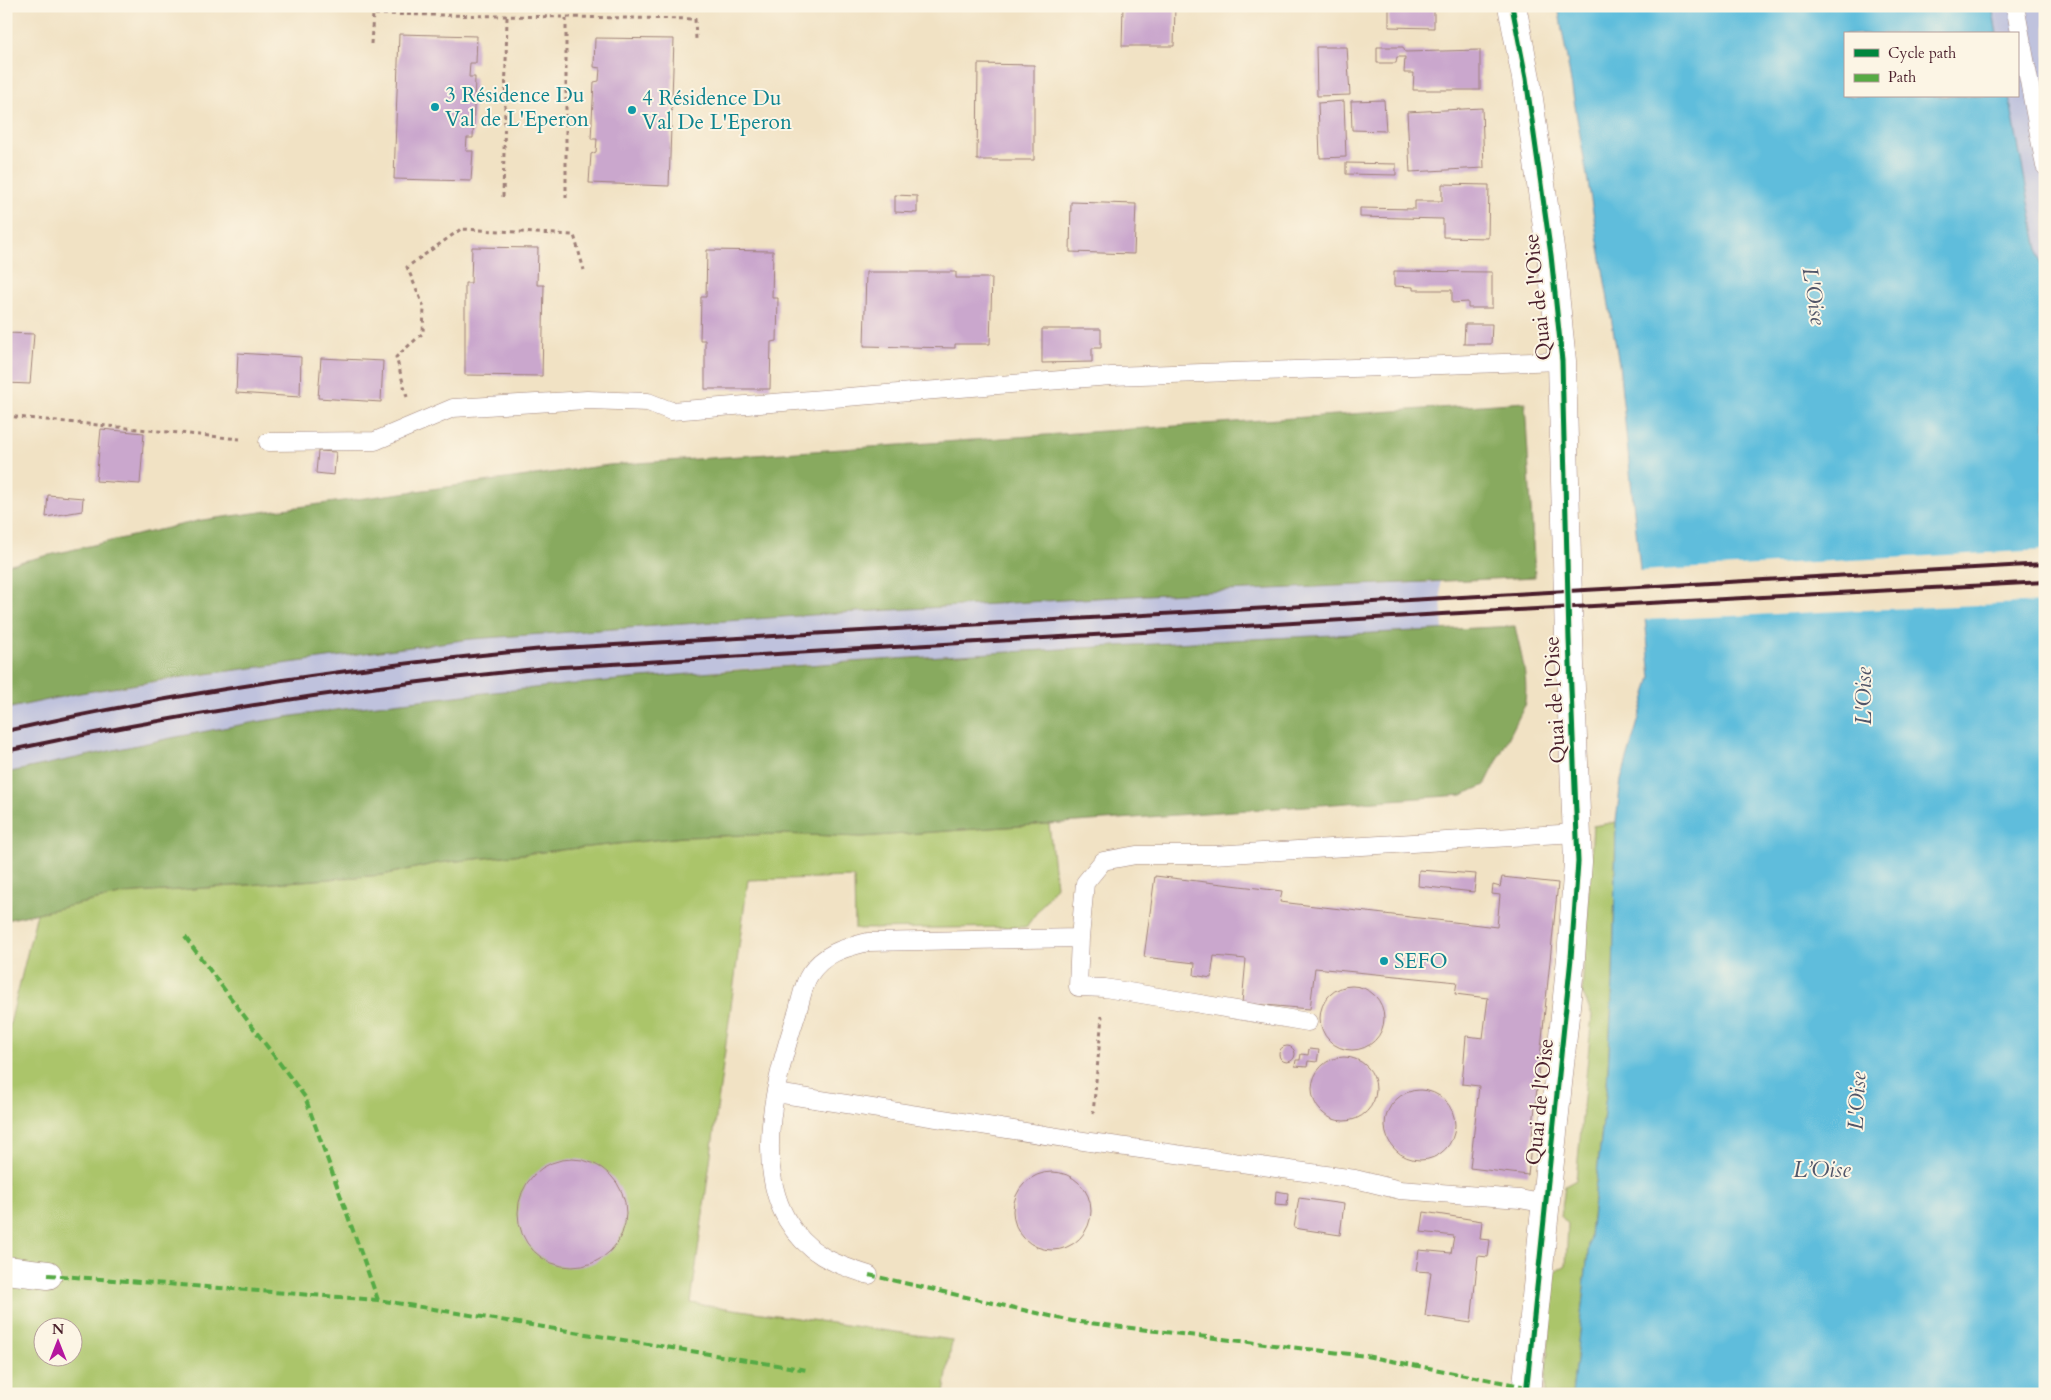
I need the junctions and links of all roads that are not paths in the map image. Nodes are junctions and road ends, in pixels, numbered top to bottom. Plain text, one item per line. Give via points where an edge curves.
1 (1512, 6) edge
2 (2015, 6) edge
3 (2045, 166) edge
4 (1562, 361) junction
5 (268, 442) road end
6 (1577, 833) junction
7 (1080, 938) junction
8 (1308, 1022) dead end
9 (776, 1093) junction
10 (1546, 1204) junction
11 (6, 1270) edge
12 (48, 1275) dead end
13 (870, 1275) dead end
14 (1526, 1394) edge

1 - 4 street, Quai de l'Oise via 1526,78
2 - 3 lane
4 - 5 lane via 1111,376 671,411 648,402 568,401 453,408 375,441
4 - 6 street, Quai de l'Oise
6 - 7 lane via 1213,855 1136,855 1102,860 1085,883
6 - 10 street, Quai de l'Oise via 1571,958
7 - 8 lane via 1078,987 1104,988
7 - 9 lane via 868,942 836,950 810,974 786,1045
9 - 10 lane via 1355,1179 1400,1190
9 - 13 lane via 769,1125 774,1184 787,1220 811,1249 833,1264
10 - 14 street, Quai de l'Oise
11 - 12 street

